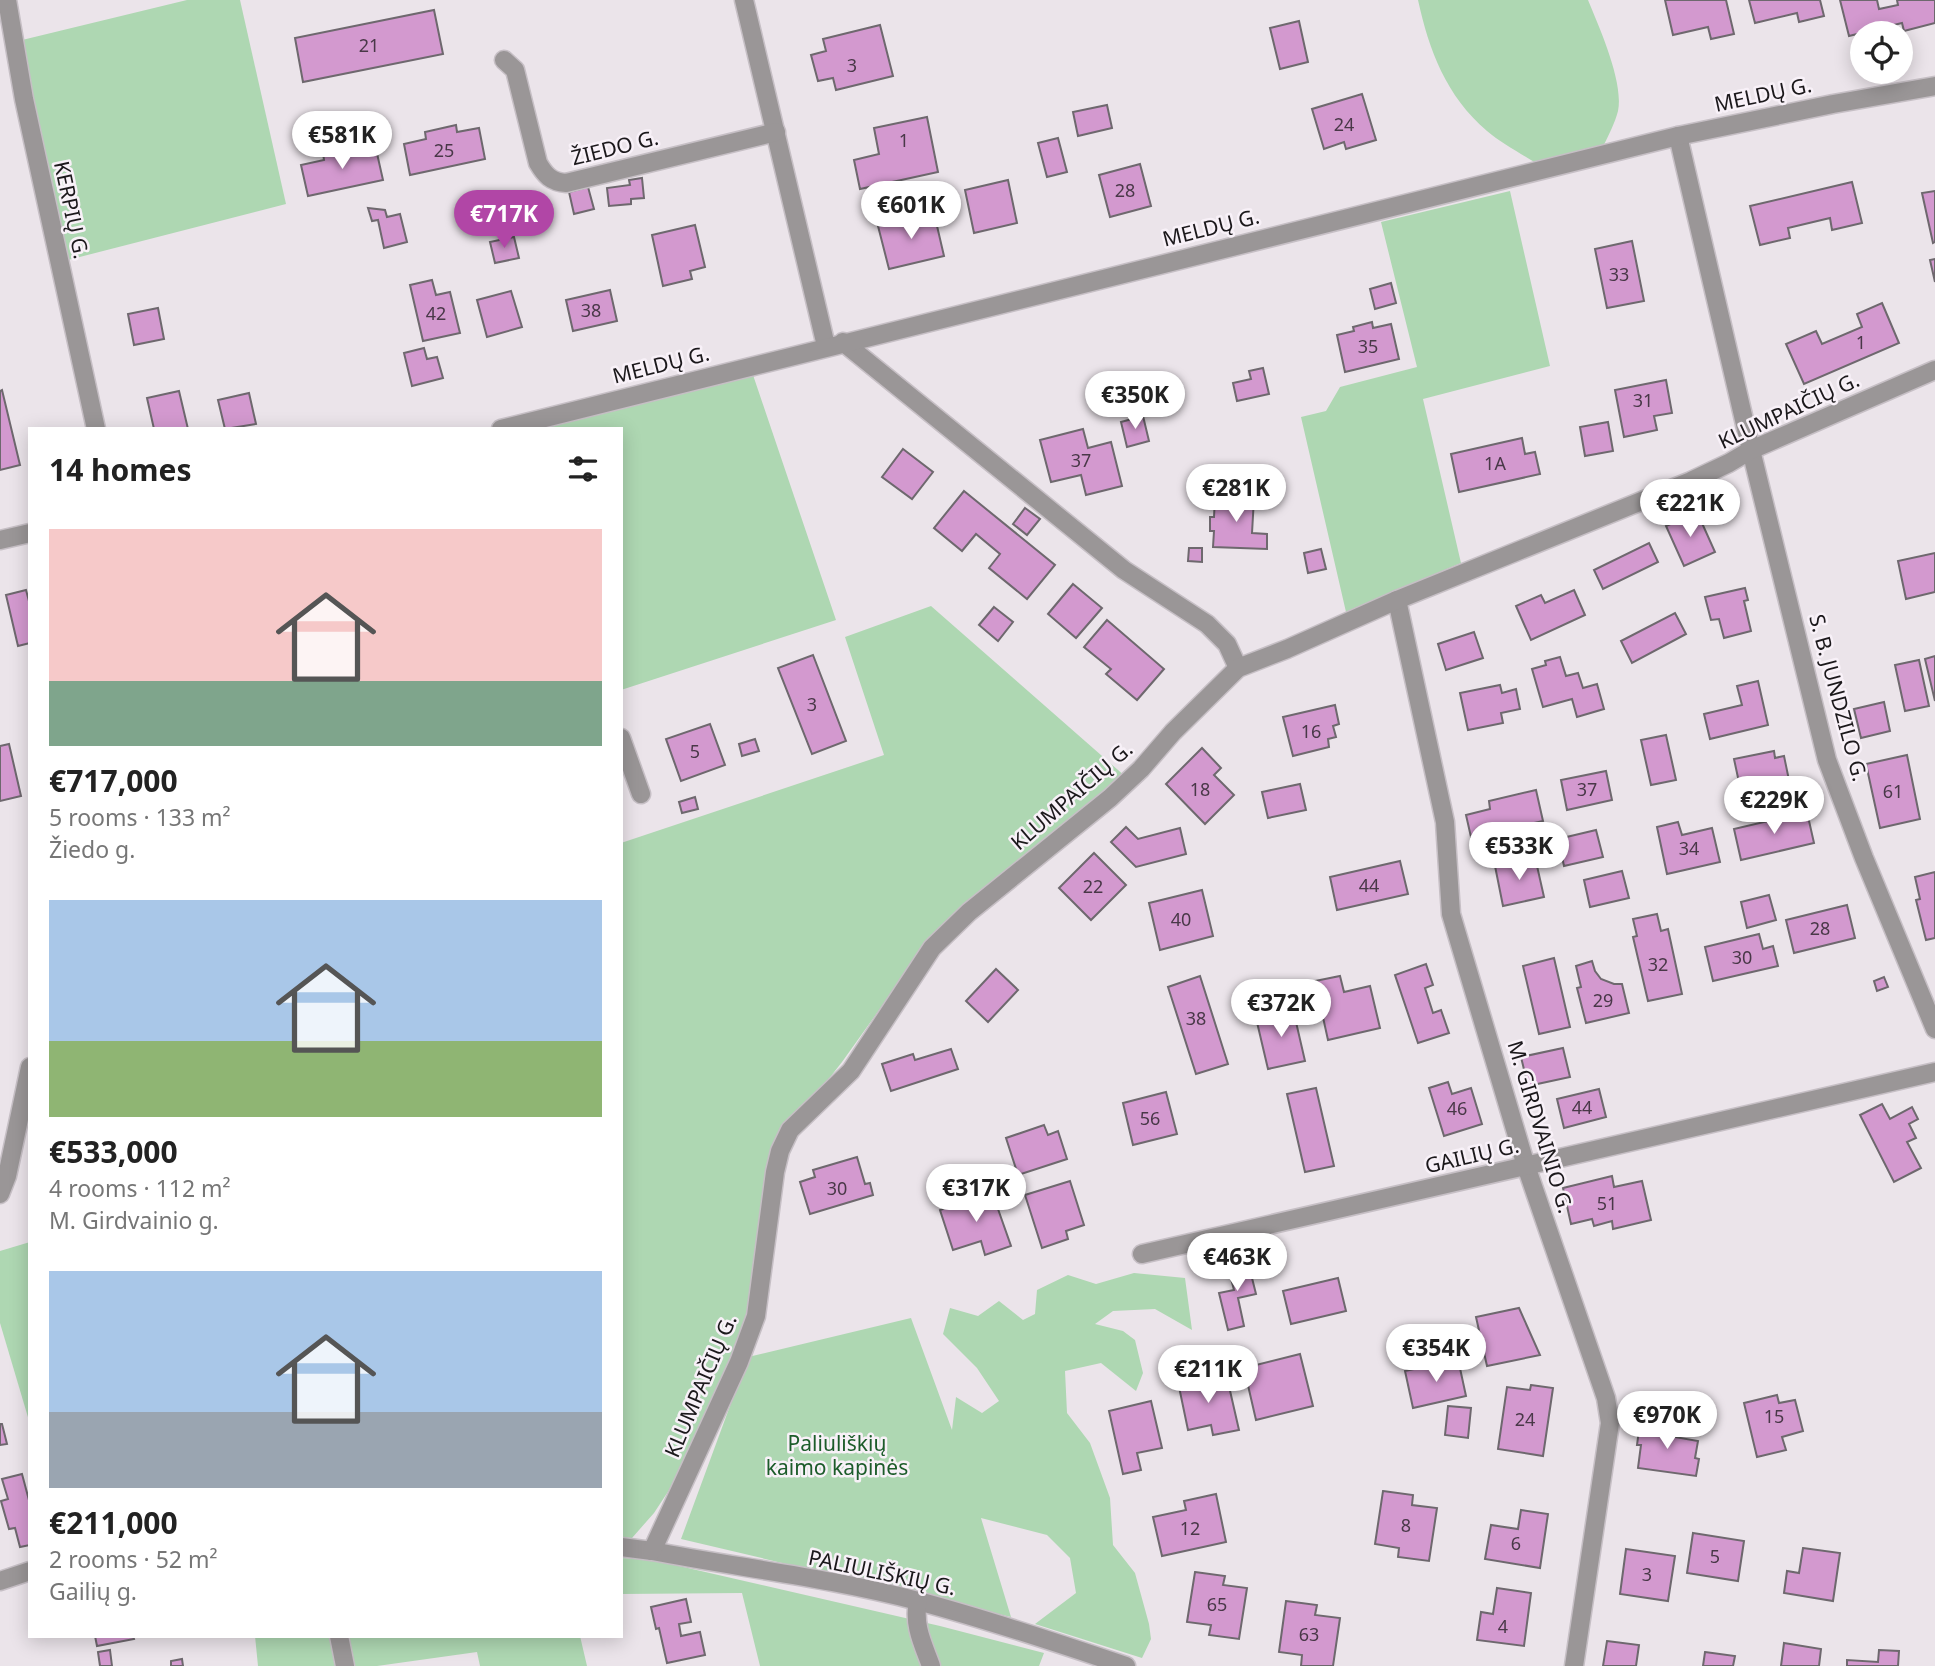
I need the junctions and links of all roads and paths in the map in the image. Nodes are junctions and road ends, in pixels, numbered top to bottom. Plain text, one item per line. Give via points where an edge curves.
1 (7, 0) edge
2 (744, 0) edge
3 (504, 60) dead end
4 (1935, 86) edge
5 (776, 132) junction
6 (1678, 136) junction
7 (834, 344) junction
8 (1935, 370) edge
9 (96, 427) edge
10 (510, 427) edge
11 (1751, 450) junction
12 (28, 533) edge
13 (0, 540) edge
14 (1397, 600) junction
15 (1238, 668) junction
16 (623, 744) edge
17 (641, 794) dead end
18 (1935, 1029) edge
19 (1935, 1072) edge
20 (28, 1077) edge
21 (1526, 1166) junction
22 (0, 1194) edge
23 (1142, 1254) dead end
24 (623, 1547) edge
25 (652, 1551) junction
26 (28, 1572) edge
27 (0, 1581) edge
28 (918, 1601) junction
29 (339, 1638) edge
30 (345, 1666) edge
31 (930, 1666) edge
32 (1126, 1666) edge
33 (1574, 1666) edge

1 - 9 street, KERPIŲ G.
2 - 5 street
3 - 5 street, ŽIEDO G. via 515,70 538,163 556,182
4 - 6 street, MELDŲ G.
5 - 7 street
6 - 7 street, MELDŲ G.
6 - 11 street, S. B. JUNDZILO G.
7 - 10 street, MELDŲ G.
7 - 15 street via 1124,570 1207,624 1227,644
8 - 11 street, KLUMPAIČIŲ G.
11 - 14 street, KLUMPAIČIŲ G. via 1691,481
11 - 18 street, S. B. JUNDZILO G. via 1827,760
12 - 13 street
14 - 15 street, KLUMPAIČIŲ G.
14 - 21 street, M. GIRDVAINIO G. via 1445,822 1451,914
15 - 25 street, KLUMPAIČIŲ G. via 1110,798 969,912 932,948 851,1071 790,1130 775,1172 756,1316
16 - 17 street
19 - 21 street, GAILIŲ G.
20 - 22 street via 8,1176
21 - 23 street, GAILIŲ G.
21 - 33 street, M. GIRDVAINIO G. via 1605,1398 1609,1423
24 - 25 street, PALIULIŠKIŲ G.
25 - 28 street, PALIULIŠKIŲ G.
26 - 27 street
28 - 31 street via 917,1629
28 - 32 street, PALIULIŠKIŲ G.
29 - 30 street

